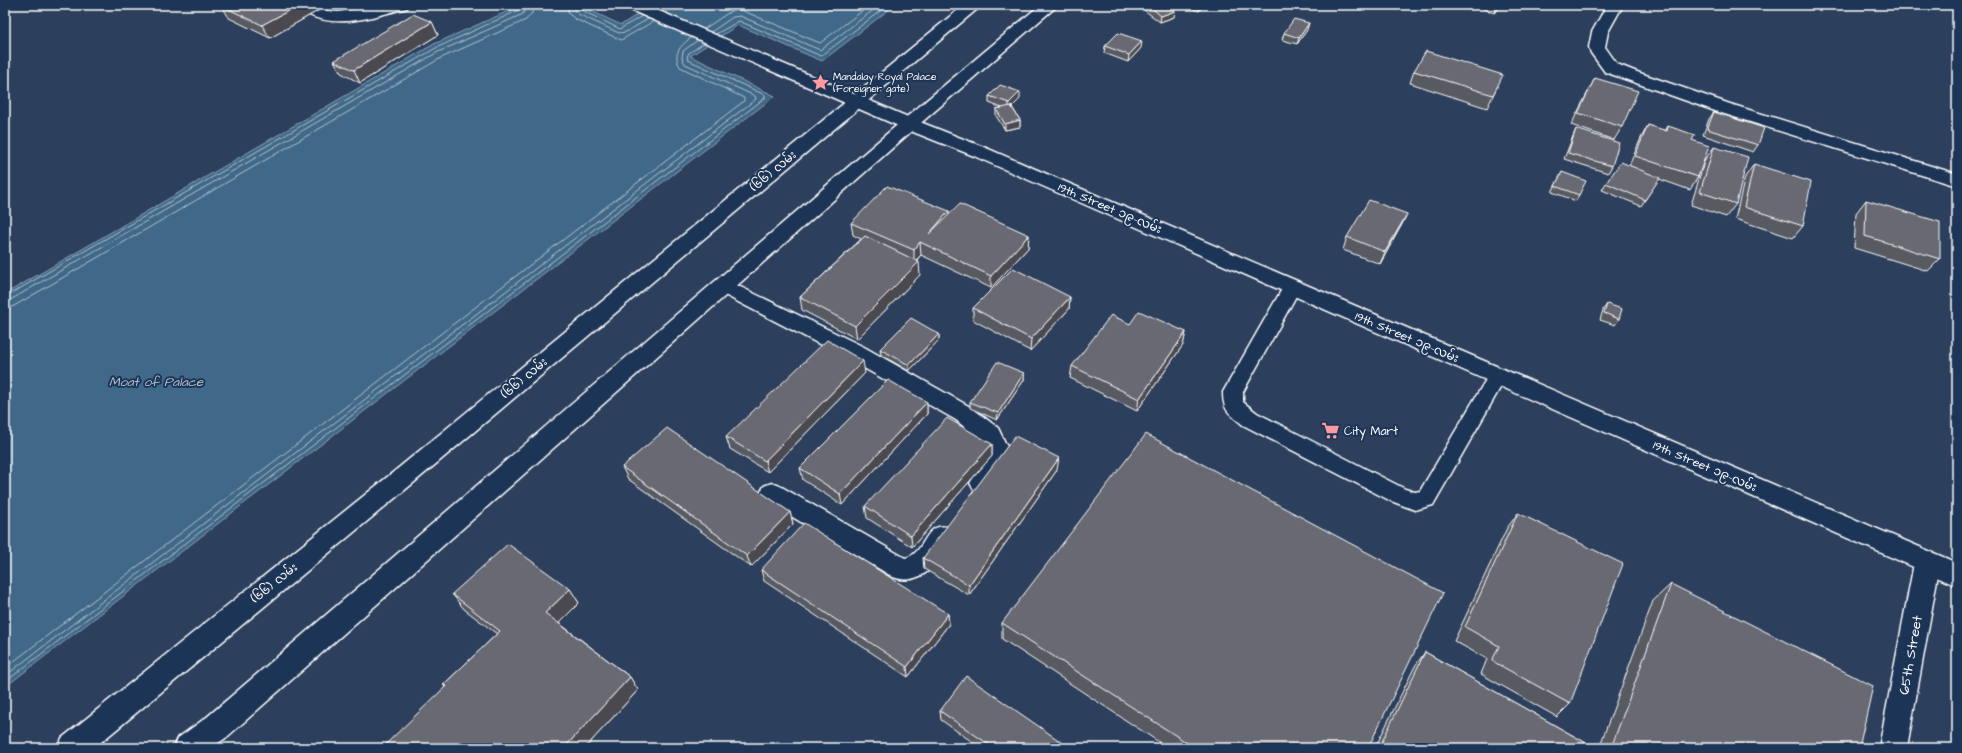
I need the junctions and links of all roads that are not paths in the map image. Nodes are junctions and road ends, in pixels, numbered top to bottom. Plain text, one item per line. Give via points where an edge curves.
1 (303, 5) edge
2 (401, 5) edge
3 (632, 5) edge
4 (974, 5) edge
5 (1050, 5) edge
6 (1615, 5) edge
7 (857, 101) junction
8 (909, 124) junction
9 (1957, 180) edge
10 (724, 286) junction
11 (1292, 287) junction
12 (1498, 376) junction
13 (772, 493) dead end
14 (968, 502) edge
15 (954, 520) edge
16 (1927, 563) junction
17 (1957, 576) edge
18 (72, 748) edge
19 (188, 748) edge
20 (1893, 748) edge

1 - 2 street via 319,13 334,16
3 - 7 street, 19th Street ၁၉−လမ်း
4 - 7 street, (၆၆) လမ်း
5 - 8 street
6 - 9 street via 1600,32 1597,47 1611,68 1724,108
7 - 8 street, 19th Street ၁၉−လမ်း
7 - 18 street, (၆၆) လမ်း
8 - 10 street
8 - 11 street, 19th Street ၁၉−လမ်း via 980,152
10 - 14 street via 856,353 964,414 990,435 999,460
10 - 19 street via 217,727
11 - 12 street, 19th Street ၁၉−လမ်း
11 - 12 lane via 1233,392 1233,405 1250,419 1398,496 1415,501 1426,499
12 - 16 street, 19th Street ၁၉−လမ်း
13 - 15 street via 902,569 916,568
16 - 17 street, 19th Street ၁၉−လမ်း
16 - 20 street, 65th Street

